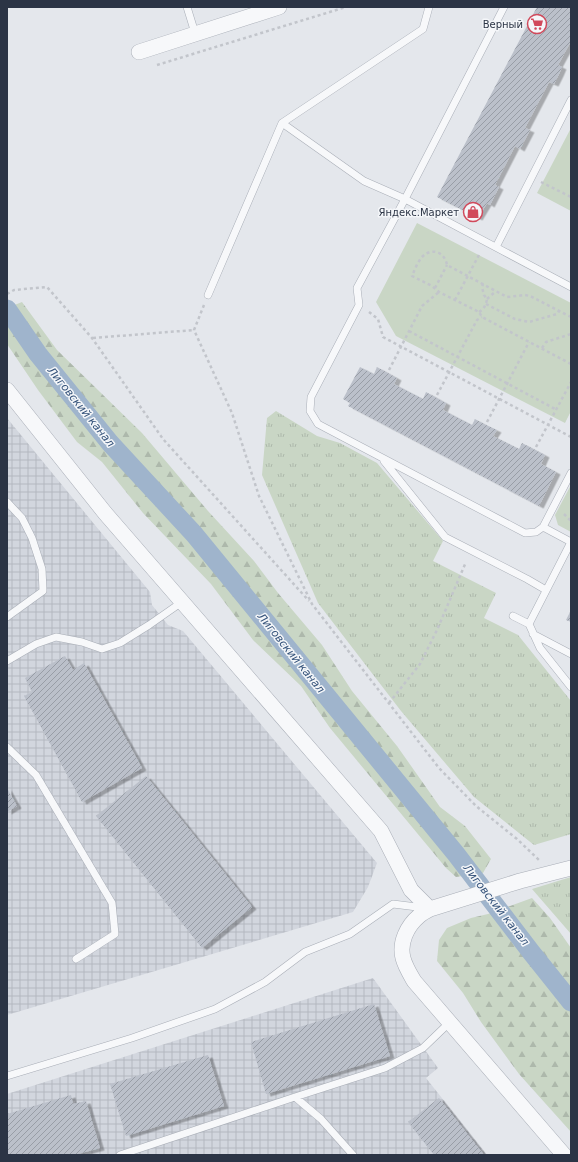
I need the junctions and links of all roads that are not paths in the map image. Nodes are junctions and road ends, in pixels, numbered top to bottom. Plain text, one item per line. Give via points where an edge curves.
1 (188, 7) edge
2 (279, 7) edge
3 (428, 7) edge
4 (504, 7) edge
5 (195, 33) junction
6 (139, 52) dead end
7 (571, 100) edge
8 (282, 123) junction
9 (405, 199) junction
10 (496, 247) junction
11 (571, 287) edge
12 (208, 295) road end
13 (7, 390) edge
14 (382, 458) junction
15 (571, 473) edge
16 (7, 502) edge
17 (543, 527) junction
18 (571, 542) edge
19 (546, 590) junction
20 (182, 602) junction
21 (514, 616) dead end
22 (7, 617) edge
23 (529, 624) junction
24 (533, 634) junction
25 (571, 654) edge
26 (7, 661) edge
27 (571, 687) edge
28 (7, 747) edge
29 (571, 868) edge
30 (430, 909) junction
31 (76, 959) dead end
32 (450, 1022) junction
33 (7, 1076) edge
34 (295, 1097) junction
35 (120, 1155) edge
36 (353, 1155) edge
37 (564, 1155) edge

1 - 5 lane
2 - 5 street
3 - 8 lane via 423,29
4 - 9 lane
5 - 6 street
7 - 10 lane
8 - 9 lane via 364,181
8 - 12 lane
9 - 10 lane
9 - 14 lane via 357,288 359,305 311,397 310,411 318,424
10 - 11 lane
13 - 20 street via 104,513
14 - 17 lane via 525,533 536,532
14 - 19 lane via 445,537
15 - 17 lane
16 - 22 lane via 22,518 32,538 42,569 43,591
17 - 18 lane
18 - 19 lane
19 - 23 lane
20 - 26 lane via 120,644 102,649 56,637 36,644
20 - 30 street via 381,831 411,890
21 - 23 lane
23 - 24 lane
24 - 25 lane
24 - 27 lane via 540,648
28 - 31 lane via 36,775 112,903 115,934
29 - 30 street
30 - 32 street via 418,916 404,935 403,959 414,981
30 - 33 lane via 393,904 350,934 305,952 265,982 215,1009 132,1038
32 - 34 lane via 423,1048 385,1068
32 - 37 street
34 - 35 lane
34 - 36 lane via 321,1118

